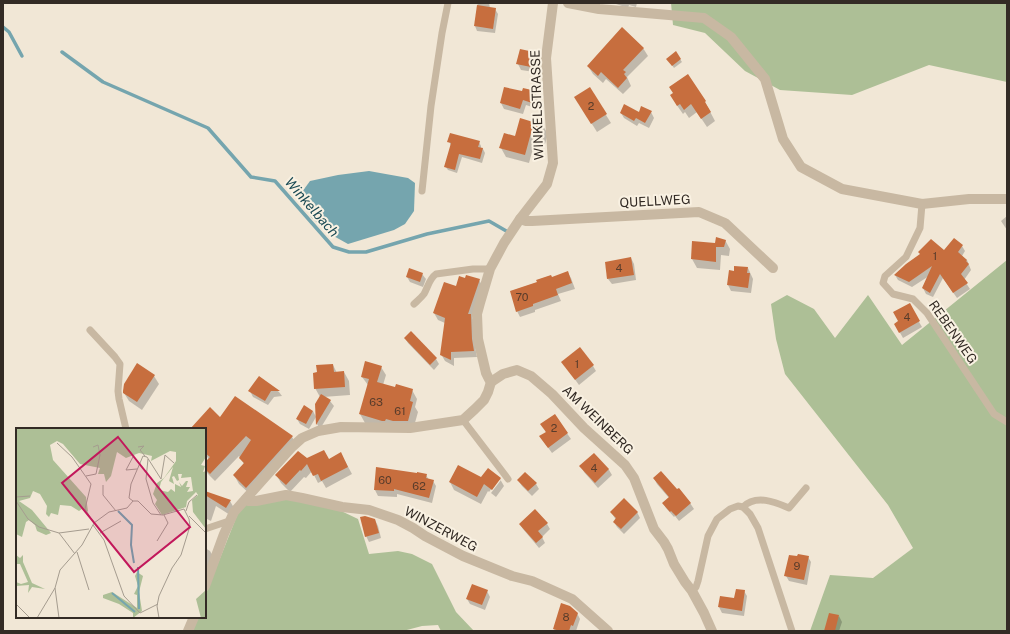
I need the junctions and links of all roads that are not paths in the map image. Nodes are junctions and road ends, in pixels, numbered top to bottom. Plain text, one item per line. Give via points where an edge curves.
1 (448, 3) edge
2 (553, 3) edge
3 (568, 3) edge
4 (422, 190) dead end
5 (1007, 199) edge
6 (922, 204) junction
7 (520, 219) junction
8 (773, 268) dead end
9 (490, 269) junction
10 (414, 304) dead end
11 (90, 330) dead end
12 (492, 382) junction
13 (463, 420) junction
14 (1007, 422) edge
15 (126, 428) edge
16 (508, 479) dead end
17 (806, 488) dead end
18 (246, 499) junction
19 (743, 507) junction
20 (229, 522) junction
21 (206, 530) edge
22 (206, 583) edge
23 (692, 591) junction
24 (194, 618) edge
25 (188, 631) edge
26 (608, 631) edge
27 (712, 631) edge
28 (792, 631) edge

1 - 4 lane via 431,106
2 - 7 street, WINKELSTRASSE via 546,58 553,163 547,184
3 - 6 street via 599,9 704,18 731,37 765,79 783,139 801,166 842,188
5 - 6 street via 969,199
6 - 14 lane, REBENWEG via 920,228 906,258 885,276 883,283 893,294 913,299 927,313 994,414
7 - 8 street, QUELLWEG via 532,221 699,212 725,223
7 - 9 street, WINKELSTRASSE
9 - 10 lane via 436,274 421,298
9 - 12 street, WINKELSTRASSE via 477,314 478,339 486,373
11 - 15 lane via 120,364 118,391
12 - 13 street via 484,400
12 - 23 street, AM WEINBERG via 503,374 517,370 531,376 622,461 634,478 654,529
13 - 16 lane
13 - 18 street via 410,428 341,427 318,432 302,438 292,446
17 - 19 lane via 789,508 759,500
18 - 20 street
18 - 26 street, WINZERWEG via 256,501 286,495 369,510 398,520 463,556 572,600
19 - 23 lane via 730,509 718,519 708,536 698,581
19 - 28 lane via 758,528
20 - 21 lane
20 - 22 street
23 - 27 street, AM WEINBERG
24 - 25 street

